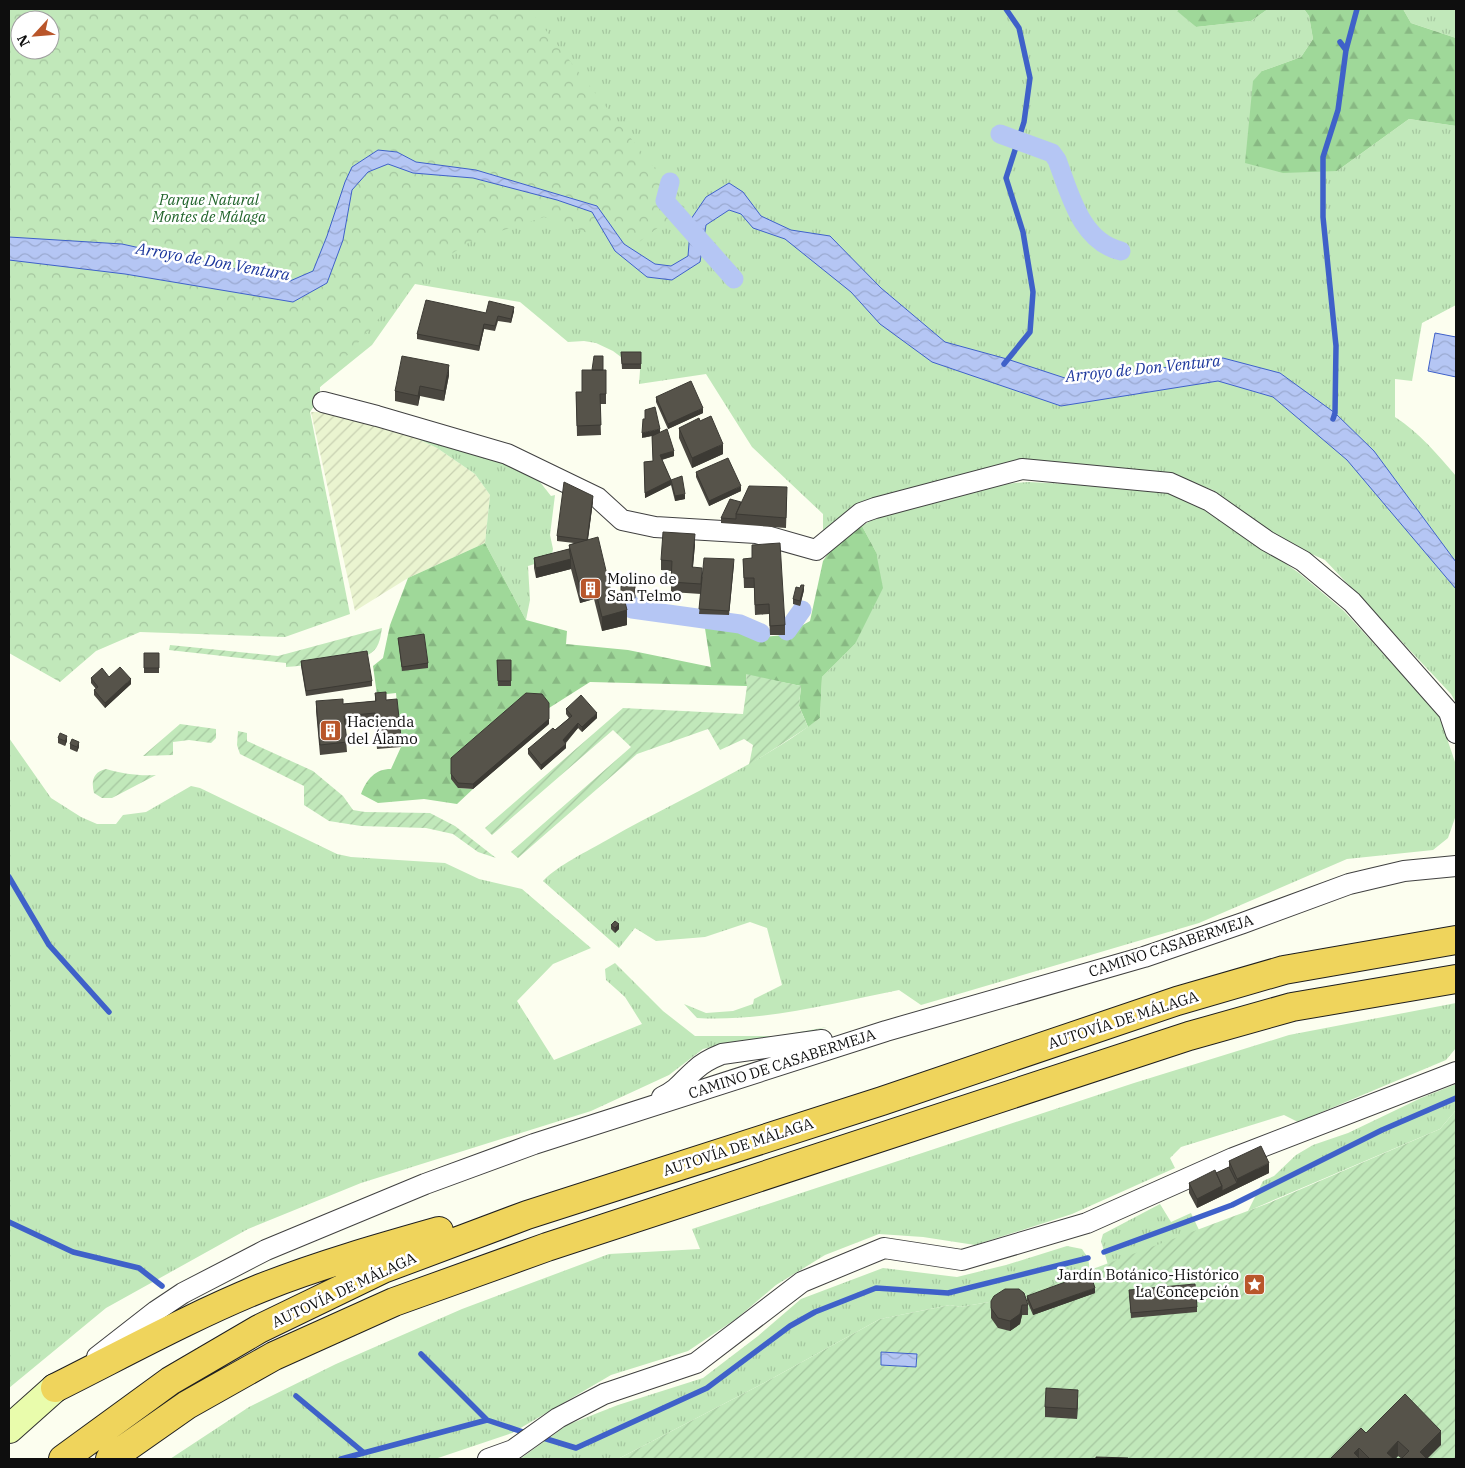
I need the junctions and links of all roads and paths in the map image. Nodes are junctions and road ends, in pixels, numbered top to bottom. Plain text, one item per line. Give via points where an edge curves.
1 (323, 402) dead end
2 (1456, 732) edge
3 (1456, 866) edge
4 (1456, 940) edge
5 (1456, 979) edge
6 (886, 1031) junction
7 (1456, 1072) edge
8 (634, 1113) junction
9 (526, 1215) junction
10 (56, 1388) junction
11 (9, 1429) edge
12 (63, 1459) edge
13 (110, 1459) edge
14 (488, 1459) edge

1 - 2 street via 507,454 598,498 622,520 655,527 756,534 816,550 868,510 1022,469 1170,483 1210,501 1267,541 1304,561 1352,602 1450,712
3 - 6 street, CAMINO CASABERMEJA via 1404,871 1348,884 1144,957
4 - 9 highway, AUTOVÍA DE MÁLAGA via 1284,970 1177,1001 882,1101
5 - 13 highway, AUTOVÍA DE MÁLAGA via 1292,1006 1189,1036 547,1247 394,1302 274,1356 187,1405
6 - 8 street, CAMINO DE CASABERMEJA
6 - 8 street, CAMINO DE CASABERMEJA via 722,1054 695,1069 675,1090 634,1108
7 - 14 street via 1233,1158 1087,1223 962,1260 884,1248 802,1282 696,1363 604,1394 558,1418 513,1450
8 - 10 street via 534,1144 425,1184 266,1250 156,1311
9 - 10 highway via 454,1226 347,1257 270,1285 190,1319
9 - 12 highway, AUTOVÍA DE MÁLAGA via 383,1269 259,1329 170,1381
10 - 11 street

